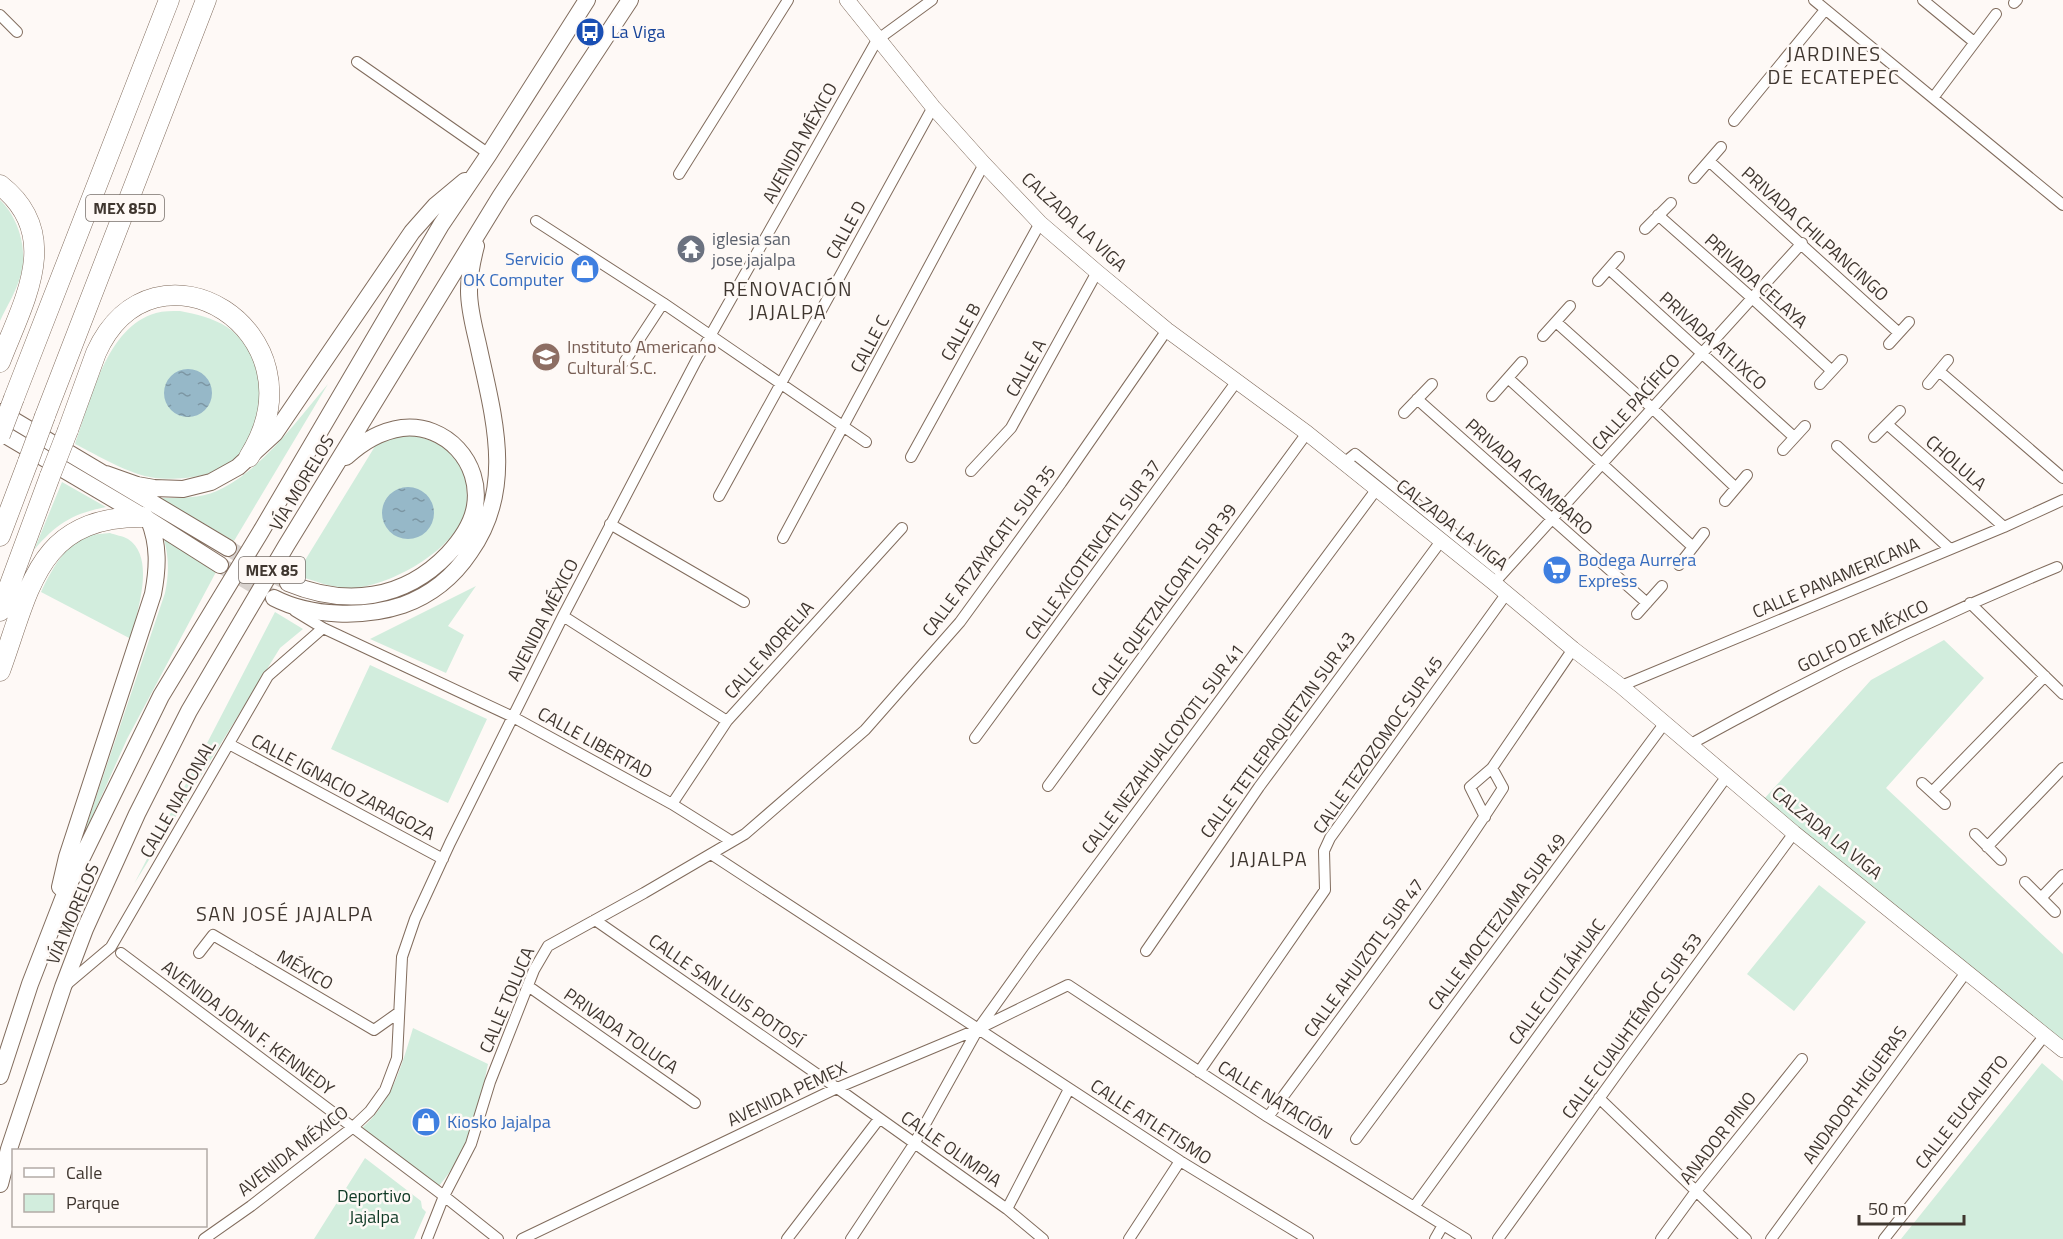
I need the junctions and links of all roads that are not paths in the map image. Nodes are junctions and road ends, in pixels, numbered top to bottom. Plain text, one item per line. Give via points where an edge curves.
1 (169, 0) edge
2 (206, 0) edge
3 (587, 0) edge
4 (630, 0) edge
5 (788, 0) edge
6 (847, 0) edge
7 (932, 0) edge
8 (1814, 0) edge
9 (1923, 0) edge
10 (1826, 10) junction
11 (1996, 14) dead end
12 (0, 15) edge
13 (17, 32) dead end
14 (877, 40) junction
15 (1974, 42) junction
16 (357, 62) dead end
17 (1933, 98) junction
18 (933, 107) junction
19 (1734, 121) dead end
20 (1721, 147) dead end
21 (489, 154) junction
22 (1709, 161) junction
23 (984, 164) junction
24 (476, 174) junction
25 (679, 174) dead end
26 (1694, 178) dead end
27 (0, 185) edge
28 (1671, 202) dead end
29 (2063, 205) edge
30 (1658, 215) junction
31 (536, 221) dead end
32 (1040, 223) junction
33 (481, 228) junction
34 (1645, 229) dead end
35 (1802, 243) junction
36 (1619, 257) dead end
37 (1609, 268) junction
38 (1097, 272) junction
39 (1598, 281) dead end
40 (1752, 298) junction
41 (663, 303) junction
42 (1570, 306) dead end
43 (1556, 322) junction
44 (1909, 322) dead end
45 (1167, 330) junction
46 (1899, 333) junction
47 (710, 335) junction
48 (1543, 336) dead end
49 (1889, 344) dead end
50 (1702, 354) junction
51 (1842, 360) dead end
52 (1948, 360) dead end
53 (625, 361) dead end
54 (0, 362) edge
55 (1522, 362) dead end
56 (1832, 371) junction
57 (1939, 371) junction
58 (1508, 378) junction
59 (1237, 381) junction
60 (781, 384) junction
61 (1432, 384) dead end
62 (1820, 384) dead end
63 (1928, 384) dead end
64 (1492, 396) dead end
65 (1417, 399) junction
66 (1652, 408) junction
67 (1900, 411) dead end
68 (0, 412) edge
69 (1404, 413) dead end
70 (1887, 424) junction
71 (1805, 426) dead end
72 (844, 427) junction
73 (0, 433) edge
74 (1307, 433) junction
75 (1794, 437) junction
76 (1874, 437) dead end
77 (867, 442) dead end
78 (1837, 446) dead end
79 (1783, 450) dead end
80 (249, 457) junction
81 (910, 457) dead end
82 (1344, 463) junction
83 (1601, 464) junction
84 (971, 471) dead end
85 (331, 473) junction
86 (106, 474) junction
87 (1748, 475) dead end
88 (2063, 478) edge
89 (1736, 488) junction
90 (1376, 490) junction
91 (719, 496) dead end
92 (2063, 500) edge
93 (1725, 501) dead end
94 (146, 518) junction
95 (1551, 518) junction
96 (610, 524) junction
97 (2004, 526) junction
98 (902, 528) dead end
99 (1704, 533) dead end
100 (0, 536) edge
101 (783, 538) dead end
102 (1441, 541) junction
103 (1693, 547) junction
104 (228, 548) tunnel mouth
105 (1950, 549) junction
106 (219, 565) tunnel mouth
107 (1679, 565) dead end
108 (2057, 567) dead end
109 (1498, 578) junction
110 (288, 583) tunnel mouth
111 (1662, 586) dead end
112 (1507, 593) junction
113 (276, 599) joint
114 (744, 602) dead end
115 (1647, 603) junction
116 (1970, 603) junction
117 (0, 612) edge
118 (1637, 614) dead end
119 (563, 616) junction
120 (323, 628) junction
121 (1573, 650) junction
122 (0, 671) edge
123 (2045, 676) junction
124 (1621, 686) junction
125 (2063, 694) edge
126 (513, 717) junction
127 (727, 721) junction
128 (1664, 724) junction
129 (975, 738) dead end
130 (229, 744) junction
131 (1689, 745) junction
132 (1492, 768) junction
133 (2063, 768) edge
134 (1727, 776) junction
135 (1922, 783) dead end
136 (1048, 786) dead end
137 (1932, 792) junction
138 (672, 804) junction
139 (1945, 804) dead end
140 (1485, 817) junction
141 (1794, 833) junction
142 (1975, 834) dead end
143 (731, 841) junction
144 (1987, 847) junction
145 (711, 854) junction
146 (442, 859) junction
147 (2001, 860) dead end
148 (2063, 875) edge
149 (2025, 882) dead end
150 (2041, 898) junction
151 (2055, 912) dead end
152 (56, 917) junction
153 (595, 920) junction
154 (1146, 951) dead end
155 (121, 952) dead end
156 (199, 953) dead end
157 (1967, 971) junction
158 (1068, 985) joint
159 (528, 986) junction
160 (63, 987) junction
161 (398, 1013) junction
162 (978, 1029) junction
163 (2044, 1035) junction
164 (2063, 1050) edge
165 (1802, 1059) dead end
166 (1199, 1072) junction
167 (0, 1076) edge
168 (837, 1088) junction
169 (1069, 1089) junction
170 (1599, 1098) junction
171 (695, 1103) dead end
172 (1268, 1117) junction
173 (879, 1119) junction
174 (352, 1128) junction
175 (1356, 1139) dead end
176 (914, 1144) junction
177 (1180, 1161) junction
178 (0, 1184) edge
179 (1696, 1191) junction
180 (444, 1196) junction
181 (1414, 1207) junction
182 (1006, 1209) junction
183 (1443, 1225) junction
184 (1292, 1229) junction
185 (854, 1235) edge
186 (204, 1239) edge
187 (427, 1239) edge
188 (498, 1239) edge
189 (522, 1239) edge
190 (787, 1239) edge
191 (867, 1239) edge
192 (1043, 1239) edge
193 (1128, 1239) edge
194 (1286, 1239) edge
195 (1308, 1239) edge
196 (1435, 1239) edge
197 (1466, 1239) edge
198 (1498, 1239) edge
199 (1661, 1239) edge
200 (1746, 1239) edge
201 (1771, 1239) edge
202 (1884, 1239) edge

1 - 73 highway, MEX 85D, bridge
2 - 100 highway, MEX 85D, bridge
3 - 21 main road, VÍA MORELOS / MEX 85
4 - 33 main road, VÍA MORELOS / MEX 85
5 - 25 street
6 - 14 main road, CALZADA LA VIGA
7 - 14 street, AVENIDA MÉXICO
8 - 10 street
9 - 15 street
10 - 17 street
10 - 19 street
11 - 15 street
12 - 13 street
14 - 18 main road, CALZADA LA VIGA
14 - 47 street, AVENIDA MÉXICO
15 - 17 street
16 - 21 street
17 - 29 street
18 - 23 main road, CALZADA LA VIGA
18 - 60 street, CALLE D
20 - 22 street
21 - 24 main road, VÍA MORELOS / MEX 85
22 - 26 street
22 - 35 street, PRIVADA CHILPANCINGO
23 - 32 main road, CALZADA LA VIGA
23 - 72 street, CALLE C
24 - 80 main road via 435,206 412,232 275,433
24 - 152 main road, VÍA MORELOS / MEX 85 via 441,225 161,696
27 - 54 highway via 24,212 35,251 32,278
28 - 30 street
30 - 34 street
30 - 40 street, PRIVADA CELAYA
31 - 41 street
32 - 38 main road, CALZADA LA VIGA
32 - 81 street, CALLE B
33 - 85 main road, VÍA MORELOS / MEX 85
33 - 113 main road via 472,260 469,293 498,450 493,501 480,536 442,583 400,606 339,613
35 - 40 street, CALLE PACÍFICO
35 - 46 street, PRIVADA CHILPANCINGO
36 - 37 street
37 - 39 street
37 - 50 street, PRIVADA ATLIXCO
38 - 45 main road, CALZADA LA VIGA
38 - 84 street, CALLE A via 1011,428
40 - 50 street, CALLE PACÍFICO
40 - 56 street, PRIVADA CELAYA
41 - 47 street
41 - 53 street
42 - 43 street
43 - 48 street
43 - 66 street
44 - 46 street
45 - 59 main road, CALZADA LA VIGA
45 - 143 street, CALLE ATZAYACATL SUR 35 via 960,622 865,730 745,834
46 - 49 street
47 - 60 street
47 - 96 street, AVENIDA MÉXICO
50 - 66 street, CALLE PACÍFICO
50 - 75 street, PRIVADA ATLIXCO
51 - 56 street
52 - 57 street
55 - 58 street
56 - 62 street
57 - 63 street
57 - 88 street
58 - 64 street
58 - 83 street
59 - 74 main road, CALZADA LA VIGA
59 - 129 street, CALLE XICOTENCATL SUR 37
60 - 72 street
60 - 91 street, CALLE D
61 - 65 street
65 - 69 street
65 - 95 street, PRIVADA ACAMBARO
66 - 83 street, CALLE PACÍFICO
66 - 89 street
67 - 70 street
68 - 86 main road
70 - 76 street
70 - 97 street, CHOLULA
71 - 75 street
72 - 77 street
72 - 101 street, CALLE C
73 - 94 main road
74 - 82 main road, CALZADA LA VIGA
74 - 136 street, CALLE QUETZALCOATL SUR 39
75 - 79 street
78 - 105 street
80 - 86 main road via 218,478 183,489 137,485
80 - 117 highway, bridge via 261,436 268,411 269,385 263,358 251,334 236,317 194,297 168,296 135,306 117,320 101,341
82 - 90 main road, CALZADA LA VIGA
82 - 109 street via 1355,454
83 - 95 street, CALLE PACÍFICO
83 - 103 street
85 - 110 main road via 350,453 382,434 420,428 450,441 470,466 476,496 472,517 463,536 443,559 420,577 395,589 367,596 337,597
85 - 160 main road, VÍA MORELOS / MEX 85 via 189,711 137,814
86 - 104 main road
87 - 89 street
89 - 93 street
90 - 102 main road, CALZADA LA VIGA
90 - 162 street, CALLE NEZAHUALCOYOTL SUR 41
92 - 97 street, CALLE PANAMERICANA
94 - 106 main road
94 - 122 highway via 91,523 68,534 52,548 33,581
94 - 152 main road via 157,551 153,594 67,857
95 - 109 street, CALLE PACÍFICO
95 - 115 street, PRIVADA ACAMBARO
96 - 114 street
96 - 119 street, AVENIDA MÉXICO
97 - 105 street, CALLE PANAMERICANA
98 - 127 street, CALLE MORELIA
99 - 103 street
102 - 109 main road, CALZADA LA VIGA
102 - 154 street, CALLE TETLEPAQUETZIN SUR 43 via 1259,787
103 - 107 street
105 - 124 street, CALLE PANAMERICANA
108 - 116 street, GOLFO DE MÉXICO
109 - 112 main road, CALZADA LA VIGA
111 - 115 street
112 - 121 main road, CALZADA LA VIGA
112 - 166 street, CALLE TEZOZOMOC SUR 45 via 1330,838 1324,851 1325,890
113 - 120 street, CALLE LIBERTAD
115 - 118 street
116 - 123 street
116 - 131 street, GOLFO DE MÉXICO via 1781,694
119 - 126 street, AVENIDA MÉXICO
119 - 127 street
120 - 126 street, CALLE LIBERTAD
120 - 130 street, CALLE NACIONAL via 267,676
121 - 124 main road, CALZADA LA VIGA
121 - 132 street
123 - 125 street
123 - 137 street
124 - 128 main road, CALZADA LA VIGA
126 - 138 street, CALLE LIBERTAD
126 - 146 street, AVENIDA MÉXICO
127 - 138 street, CALLE MORELIA
128 - 131 main road, CALZADA LA VIGA
128 - 175 street, CALLE MOCTEZUMA SUR 49
130 - 146 street, CALLE IGNACIO ZARAGOZA
130 - 160 street, CALLE NACIONAL via 111,947
131 - 134 main road, CALZADA LA VIGA
132 - 140 street, CALLE AHUIZOTL SUR 47 via 1503,788
132 - 140 street via 1470,787
133 - 144 street
134 - 141 main road, CALZADA LA VIGA
134 - 181 street, CALLE CUITLÁHUAC
135 - 137 street
137 - 139 street
138 - 143 street, CALLE LIBERTAD
140 - 172 street, CALLE AHUIZOTL SUR 47
141 - 157 main road, CALZADA LA VIGA
141 - 170 street, CALLE CUAUHTÉMOC SUR 53
142 - 144 street
143 - 145 street, CALLE TOLUCA
144 - 147 street
145 - 153 street, CALLE TOLUCA
145 - 162 street
146 - 161 street, AVENIDA MÉXICO via 402,957
148 - 150 street
149 - 150 street
150 - 151 street
152 - 167 main road, VÍA MORELOS / MEX 85
153 - 159 street, CALLE TOLUCA via 548,946
153 - 168 street, CALLE SAN LUIS POTOSÍ
155 - 174 street, AVENIDA JOHN F. KENNEDY
156 - 161 street, MÉXICO via 213,935 374,1030
157 - 163 main road, CALZADA LA VIGA
157 - 201 street, ANDADOR HIGUERAS
158 - 162 street, AVENIDA PEMEX
158 - 166 street, CALLE NATACIÓN
159 - 171 street, PRIVADA TOLUCA
159 - 180 street, CALLE TOLUCA via 489,1085 471,1144
160 - 178 main road, VÍA MORELOS / MEX 85
161 - 174 street, AVENIDA MÉXICO via 397,1058 385,1090
162 - 168 street, AVENIDA PEMEX
162 - 169 street, CALLE ATLETISMO
162 - 176 street, CALLE NEZAHUALCOYOTL SUR 41
163 - 164 main road, CALZADA LA VIGA
163 - 202 street, CALLE EUCALIPTO
165 - 179 street, ANADOR PINO
166 - 172 street, CALLE NATACIÓN
168 - 173 street, CALLE OLIMPIA
168 - 189 street, AVENIDA PEMEX
169 - 177 street, CALLE ATLETISMO
169 - 182 street
170 - 179 street
170 - 198 street, CALLE CUAUHTÉMOC SUR 53
172 - 181 street, CALLE NATACIÓN
173 - 176 street, CALLE OLIMPIA
173 - 190 street
174 - 180 street, AVENIDA JOHN F. KENNEDY
174 - 186 street, AVENIDA MÉXICO
176 - 182 street, CALLE OLIMPIA
176 - 185 street, CALLE NEZAHUALCOYOTL SUR 41
177 - 184 street, CALLE ATLETISMO
177 - 193 street
179 - 199 street, ANADOR PINO
179 - 200 street
180 - 187 street, CALLE TOLUCA
180 - 188 street, AVENIDA JOHN F. KENNEDY
181 - 183 street, CALLE NATACIÓN
182 - 192 street, CALLE OLIMPIA
183 - 196 street
183 - 197 street, CALLE NATACIÓN
184 - 194 street
184 - 195 street, CALLE ATLETISMO
185 - 191 street

